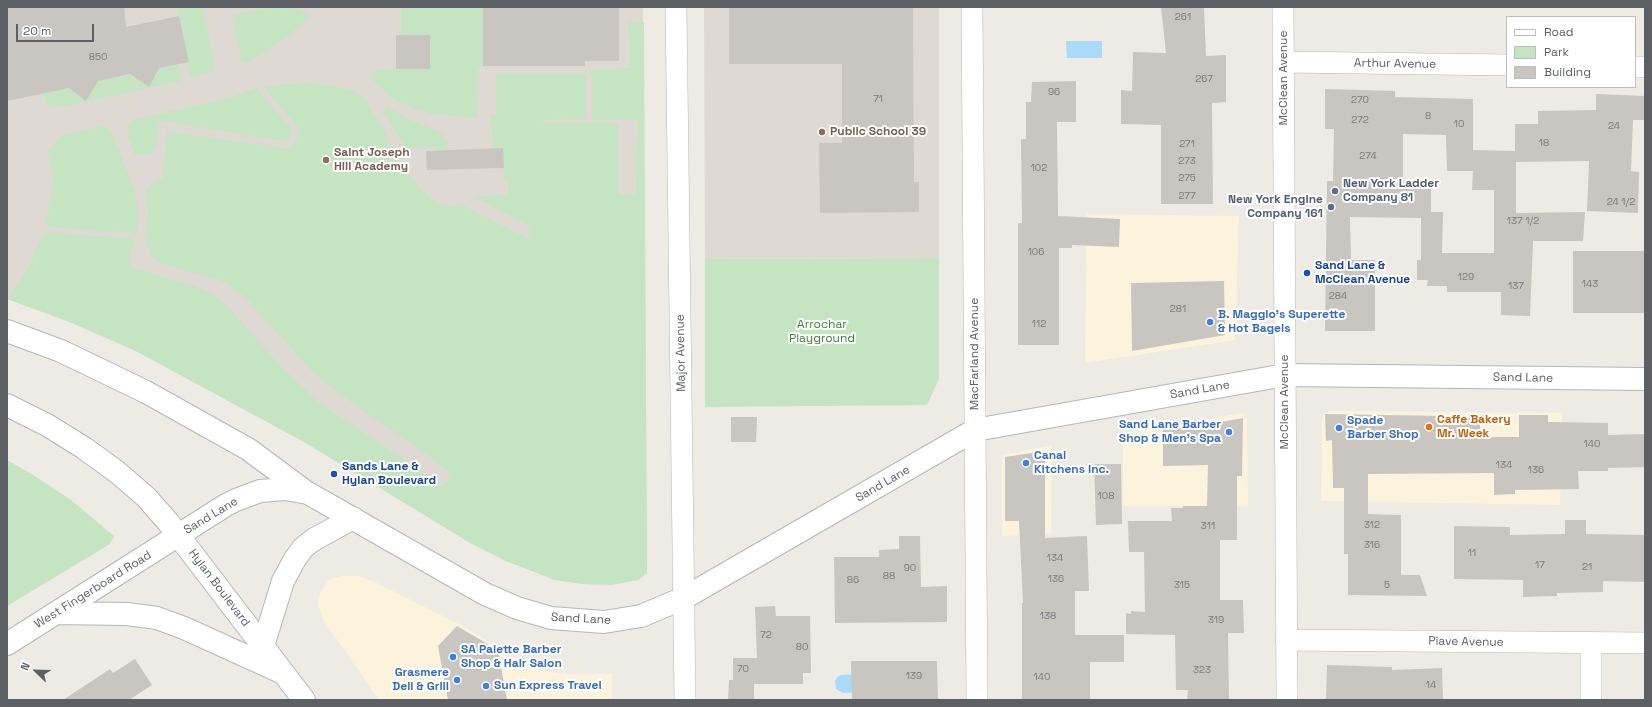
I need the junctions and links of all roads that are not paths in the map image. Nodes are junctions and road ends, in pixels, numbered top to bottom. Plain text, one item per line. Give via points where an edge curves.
1 (676, 7) edge
2 (972, 7) edge
3 (1283, 7) edge
4 (1284, 62) junction
5 (1506, 65) edge
6 (7, 331) edge
7 (1285, 375) junction
8 (1645, 379) edge
9 (7, 405) edge
10 (974, 430) junction
11 (308, 493) junction
12 (353, 518) junction
13 (179, 536) junction
14 (684, 598) junction
15 (56, 613) junction
16 (1286, 640) junction
17 (1591, 643) junction
18 (1645, 643) edge
19 (7, 644) edge
20 (263, 646) junction
21 (284, 673) junction
22 (304, 700) edge
23 (685, 700) edge
24 (977, 700) edge
25 (1287, 700) edge
26 (1590, 700) edge

1 - 14 street, Major Avenue
2 - 10 street, MacFarland Avenue
3 - 4 street, McClean Avenue
4 - 5 street, Arthur Avenue
4 - 7 street, McClean Avenue
6 - 11 street via 61,351 146,392 248,449
7 - 8 street, Sand Lane
7 - 10 street, Sand Lane
7 - 16 street, McClean Avenue
9 - 13 street, Hylan Boulevard via 66,436 117,472 146,497
10 - 14 street, Sand Lane
10 - 24 street, MacFarland Avenue
11 - 12 street, Sand Lane
11 - 13 street, Sand Lane via 285,489 247,495 226,505
12 - 14 street, Sand Lane via 485,594 533,614 569,620 610,622 641,616
12 - 20 street via 313,540 295,558 283,581
13 - 15 street, West Fingerboard Road
13 - 20 street, Hylan Boulevard
14 - 23 street, Major Avenue
15 - 19 street, West Fingerboard Road
15 - 21 street via 127,614 157,618
16 - 17 street, Piave Avenue
16 - 25 street, McClean Avenue
17 - 18 street, Piave Avenue
17 - 26 street
20 - 21 street, Hylan Boulevard
21 - 22 street, Hylan Boulevard

